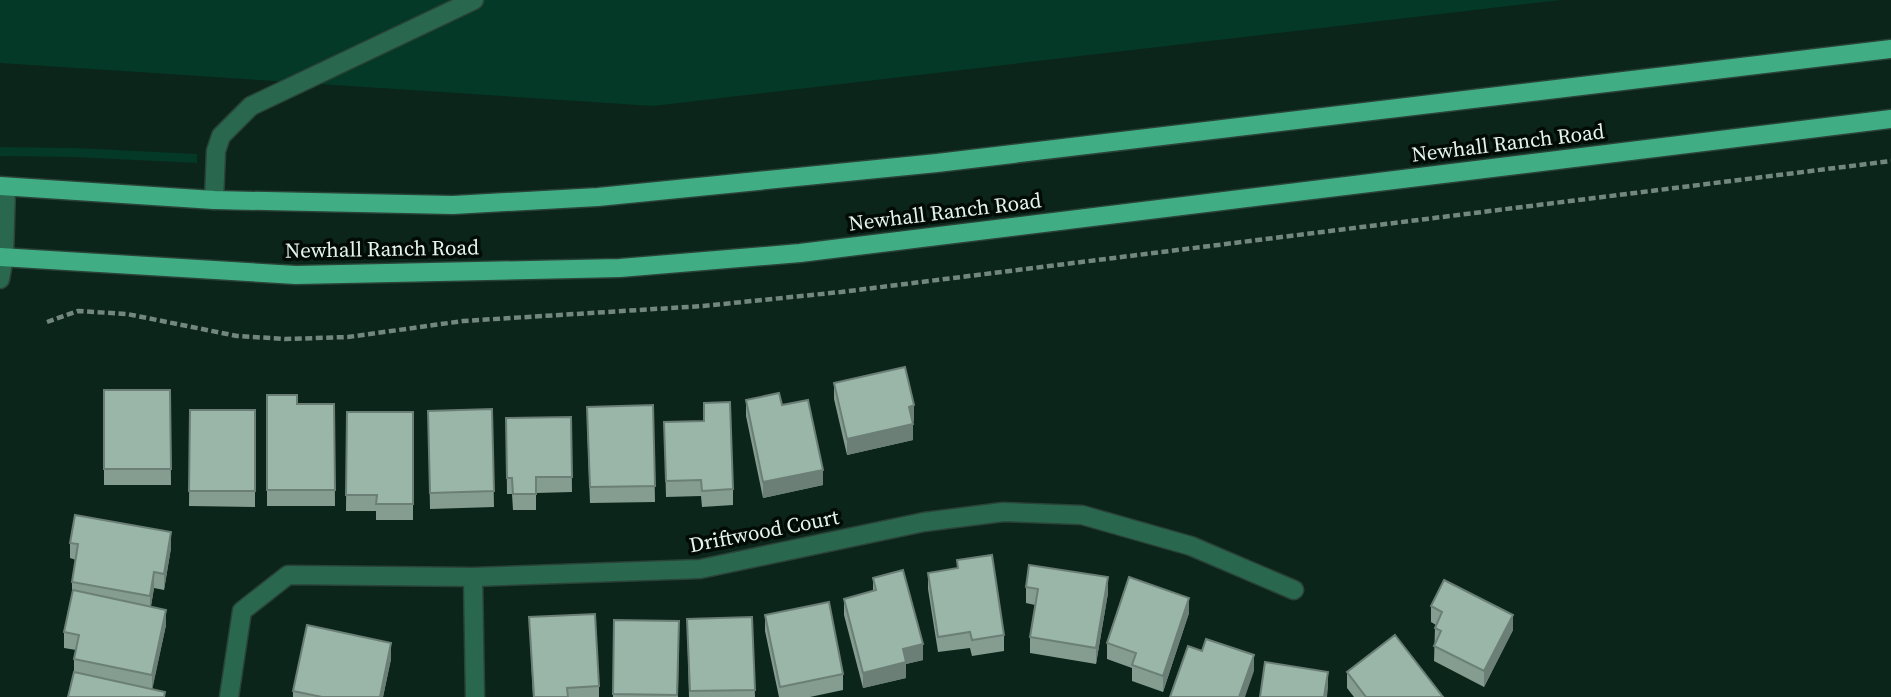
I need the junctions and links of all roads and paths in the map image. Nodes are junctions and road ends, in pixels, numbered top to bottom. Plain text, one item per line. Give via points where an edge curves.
1 (474, 0) edge
2 (1891, 50) edge
3 (1891, 119) edge
4 (1891, 161) edge
5 (3, 187) edge
6 (214, 200) junction
7 (2, 257) edge
8 (0, 279) edge
9 (47, 322) dead end
10 (473, 577) junction
11 (1294, 590) dead end
12 (229, 697) edge
13 (475, 697) edge

1 - 6 street via 251,106 221,136
2 - 6 main road, Newhall Ranch Road via 951,162 598,197 453,205
3 - 7 main road, Newhall Ranch Road via 800,253 620,268 296,275
4 - 9 path via 841,292 463,321 348,337 237,336 127,314 78,311
5 - 6 main road, Newhall Ranch Road
5 - 7 street
7 - 8 street
10 - 11 street, Driftwood Court via 700,569 924,522 1003,512 1082,516 1192,547
10 - 12 street, Driftwood Court via 288,575 242,611
10 - 13 street

